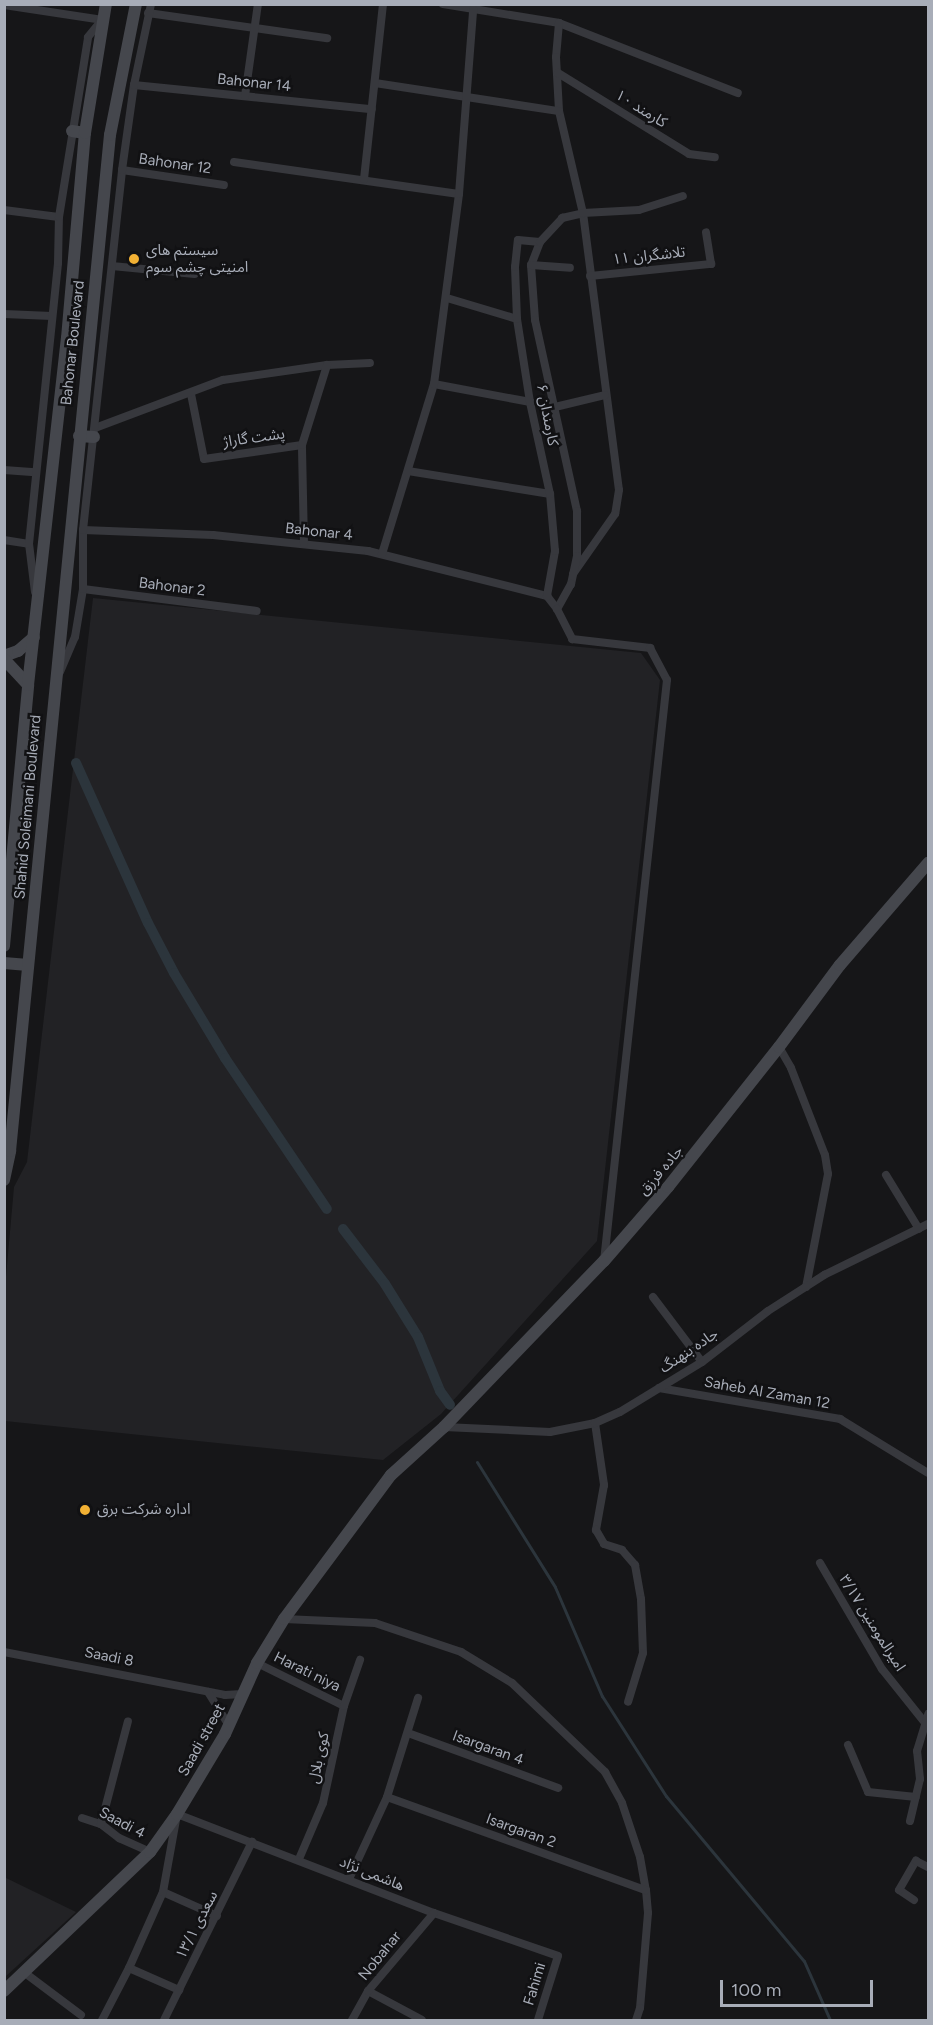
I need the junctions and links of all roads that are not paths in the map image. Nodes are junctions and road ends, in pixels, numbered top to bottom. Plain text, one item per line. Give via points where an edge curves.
1 (106, 4) edge
2 (136, 4) edge
3 (258, 4) edge
4 (383, 4) edge
5 (443, 4) edge
6 (4, 5) edge
7 (150, 9) edge
8 (473, 10) junction
9 (103, 20) junction
10 (559, 23) junction
11 (253, 29) junction
12 (327, 38) dead end
13 (558, 73) junction
14 (375, 83) junction
15 (134, 86) junction
16 (738, 93) dead end
17 (245, 96) junction
18 (466, 96) junction
19 (372, 109) junction
20 (559, 111) junction
21 (72, 131) junction
22 (85, 133) junction
23 (715, 157) dead end
24 (234, 162) dead end
25 (122, 170) junction
26 (364, 179) junction
27 (224, 185) dead end
28 (459, 194) junction
29 (683, 196) dead end
30 (4, 210) edge
31 (582, 213) junction
32 (59, 217) junction
33 (706, 232) dead end
34 (540, 242) junction
35 (531, 265) junction
36 (112, 266) junction
37 (570, 268) dead end
38 (195, 274) dead end
39 (590, 276) junction
40 (447, 298) junction
41 (4, 314) edge
42 (52, 316) junction
43 (517, 319) junction
44 (67, 338) junction
45 (89, 339) junction
46 (64, 357) junction
47 (86, 360) junction
48 (370, 363) dead end
49 (327, 365) junction
50 (434, 384) junction
51 (191, 394) junction
52 (605, 395) junction
53 (530, 402) junction
54 (555, 406) junction
55 (95, 433) junction
56 (79, 436) junction
57 (302, 445) junction
58 (4, 470) edge
59 (408, 471) junction
60 (35, 472) junction
61 (550, 494) junction
62 (83, 530) junction
63 (4, 540) edge
64 (28, 544) junction
65 (304, 544) junction
66 (381, 554) junction
67 (573, 574) junction
68 (83, 589) junction
69 (547, 596) junction
70 (36, 606) junction
71 (557, 609) junction
72 (258, 611) dead end
73 (34, 637) junction
74 (4, 657) edge
75 (28, 685) junction
76 (54, 687) junction
77 (928, 862) edge
78 (7, 896) edge
79 (4, 946) edge
80 (4, 963) edge
81 (28, 965) junction
82 (779, 1047) junction
83 (886, 1175) dead end
84 (4, 1180) edge
85 (928, 1224) edge
86 (919, 1229) junction
87 (604, 1261) junction
88 (806, 1287) junction
89 (653, 1297) dead end
90 (702, 1362) junction
91 (659, 1388) junction
92 (595, 1423) junction
93 (444, 1427) junction
94 (928, 1473) edge
95 (391, 1475) joint
96 (820, 1563) dead end
97 (284, 1619) junction
98 (4, 1652) edge
99 (360, 1660) dead end
100 (257, 1663) junction
101 (208, 1692) junction
102 (242, 1694) junction
103 (418, 1698) dead end
104 (628, 1702) dead end
105 (344, 1706) junction
106 (928, 1714) edge
107 (128, 1721) dead end
108 (926, 1724) junction
109 (229, 1726) junction
110 (408, 1732) junction
111 (848, 1744) dead end
112 (925, 1780) edge
113 (558, 1788) dead end
114 (387, 1797) junction
115 (916, 1797) junction
116 (177, 1814) junction
117 (82, 1818) dead end
118 (910, 1821) dead end
119 (101, 1824) junction
120 (252, 1842) junction
121 (150, 1852) junction
122 (299, 1859) junction
123 (928, 1867) edge
124 (349, 1879) junction
125 (646, 1890) junction
126 (163, 1892) junction
127 (914, 1900) dead end
128 (434, 1913) junction
129 (217, 1916) junction
130 (558, 1956) joint
131 (129, 1968) junction
132 (25, 1973) junction
133 (179, 1990) junction
134 (4, 1991) edge
135 (368, 1991) junction
136 (81, 2015) dead end
137 (102, 2020) edge
138 (164, 2020) edge
139 (352, 2020) edge
140 (422, 2020) edge
141 (538, 2020) edge
142 (636, 2020) edge

1 - 9 main road, Bahonar Boulevard
2 - 45 main road, Bahonar Boulevard via 110,135
3 - 11 street
4 - 14 street
5 - 8 street
6 - 9 street
7 - 11 street
7 - 15 street
8 - 10 street
8 - 18 street
9 - 21 street via 88,37
9 - 22 main road, Bahonar Boulevard
10 - 13 street
10 - 16 street
11 - 12 street
11 - 17 street
13 - 20 street
13 - 23 street, کارمند ۱۰ via 689,154
14 - 18 street
14 - 19 street
15 - 17 street, Bahonar 14
15 - 25 street
17 - 19 street, Bahonar 14
18 - 20 street
18 - 28 street
19 - 26 street
20 - 31 street
21 - 22 main road
21 - 32 street
22 - 44 main road, Bahonar Boulevard
24 - 26 street
25 - 27 street, Bahonar 12
25 - 36 street
26 - 28 street
28 - 40 street
29 - 31 street via 639,210
30 - 32 street
31 - 34 street via 562,218
31 - 39 street
32 - 42 street
33 - 39 street, تلاشگران ۱۱ via 711,264
34 - 35 street
34 - 43 street, کارمندان ۶ via 518,240 514,267
35 - 37 street
35 - 54 street via 535,320
36 - 38 street
36 - 55 street
39 - 52 street
40 - 43 street
40 - 50 street
41 - 42 street
42 - 60 street
43 - 53 street, کارمندان ۶
44 - 45 main road via 77,342
44 - 46 main road, Bahonar Boulevard
45 - 47 main road, Bahonar Boulevard
46 - 47 main road via 76,355
46 - 70 main road, Bahonar Boulevard
47 - 56 main road, Bahonar Boulevard
48 - 49 street
49 - 51 street via 223,380
49 - 57 street
50 - 53 street
50 - 59 street
51 - 55 street
51 - 57 street, پشت گاراژ via 204,459
52 - 54 street
52 - 67 street via 619,490 615,514
53 - 61 street, کارمندان ۶
54 - 67 street via 577,511
55 - 56 main road
55 - 62 street
56 - 76 main road, Bahonar Boulevard
57 - 65 street
58 - 60 street
59 - 61 street
59 - 66 street
60 - 64 street
61 - 69 street, کارمندان ۶ via 555,551
62 - 65 street, Bahonar 4 via 213,535
62 - 68 street
63 - 64 street
64 - 70 street
65 - 66 street, Bahonar 4
66 - 69 street, Bahonar 4
67 - 71 street
68 - 72 street, Bahonar 2
68 - 76 street via 75,637
69 - 71 street
70 - 73 main road, Bahonar Boulevard
71 - 87 street via 572,639 650,648 667,680
73 - 74 main road
73 - 75 main road, Bahonar Boulevard
74 - 75 main road
75 - 78 main road, Shahid Soleimani Boulevard
76 - 81 main road, Shahid Soleimani Boulevard
77 - 82 main road, جاده فرزق via 840,965
78 - 79 main road, Shahid Soleimani Boulevard
80 - 81 main road
81 - 84 main road, Shahid Soleimani Boulevard
82 - 87 main road, جاده فرزق
82 - 88 street via 825,1155 828,1174
83 - 86 street
85 - 86 street, جاده بنهنگ
86 - 88 street, جاده بنهنگ
87 - 93 main road, جاده فرزق
88 - 90 street, جاده بنهنگ
89 - 90 street
90 - 91 street, جاده بنهنگ
91 - 92 street, جاده بنهنگ
91 - 94 street, Saheb Al Zaman 12 via 840,1419
92 - 93 street, جاده بنهنگ via 550,1432
92 - 104 street via 604,1485 596,1530 604,1544 622,1550 635,1565 641,1599 643,1653
93 - 95 main road, جاده فرزق
95 - 97 main road, Saadi street
96 - 108 street, امیرالمومنین ۳/۱۷ via 882,1669
97 - 100 main road, Saadi street
97 - 125 street via 375,1623 461,1652 512,1683 614,1785 640,1857
98 - 101 street, Saadi 8
99 - 105 street, کوی بلال
100 - 102 main road, Saadi street
100 - 105 street, Harati niya
101 - 102 street, Saadi 8
101 - 109 street
102 - 109 main road, Saadi street
103 - 110 street
105 - 122 street, کوی بلال via 323,1803
106 - 108 street
107 - 119 street
108 - 112 street via 917,1750
109 - 116 main road, Saadi street
110 - 113 street, Isargaran 4
110 - 114 street
111 - 115 street via 868,1792
112 - 115 street
114 - 124 street
114 - 125 street, Isargaran 2
115 - 118 street
116 - 120 street, هاشمی نژاد
116 - 121 main road, Saadi street
116 - 126 street
117 - 119 street, Saadi 4
119 - 121 street, Saadi 4 via 119,1838
120 - 122 street, هاشمی نژاد
120 - 129 street, سعدی ۱۳/۱
121 - 132 main road, Saadi street
122 - 124 street, هاشمی نژاد
123 - 127 street via 916,1861 899,1890
124 - 128 street, هاشمی نژاد
125 - 142 street via 648,1913
126 - 129 street
126 - 131 street
128 - 130 street, هاشمی نژاد
128 - 135 street, Nobahar
129 - 133 street, سعدی ۱۳/۱
130 - 141 street, Fahimi
131 - 133 street
131 - 137 street
132 - 134 main road, Saadi street
132 - 136 street
133 - 138 street, سعدی ۱۳/۱
135 - 139 street, Nobahar
135 - 140 street

